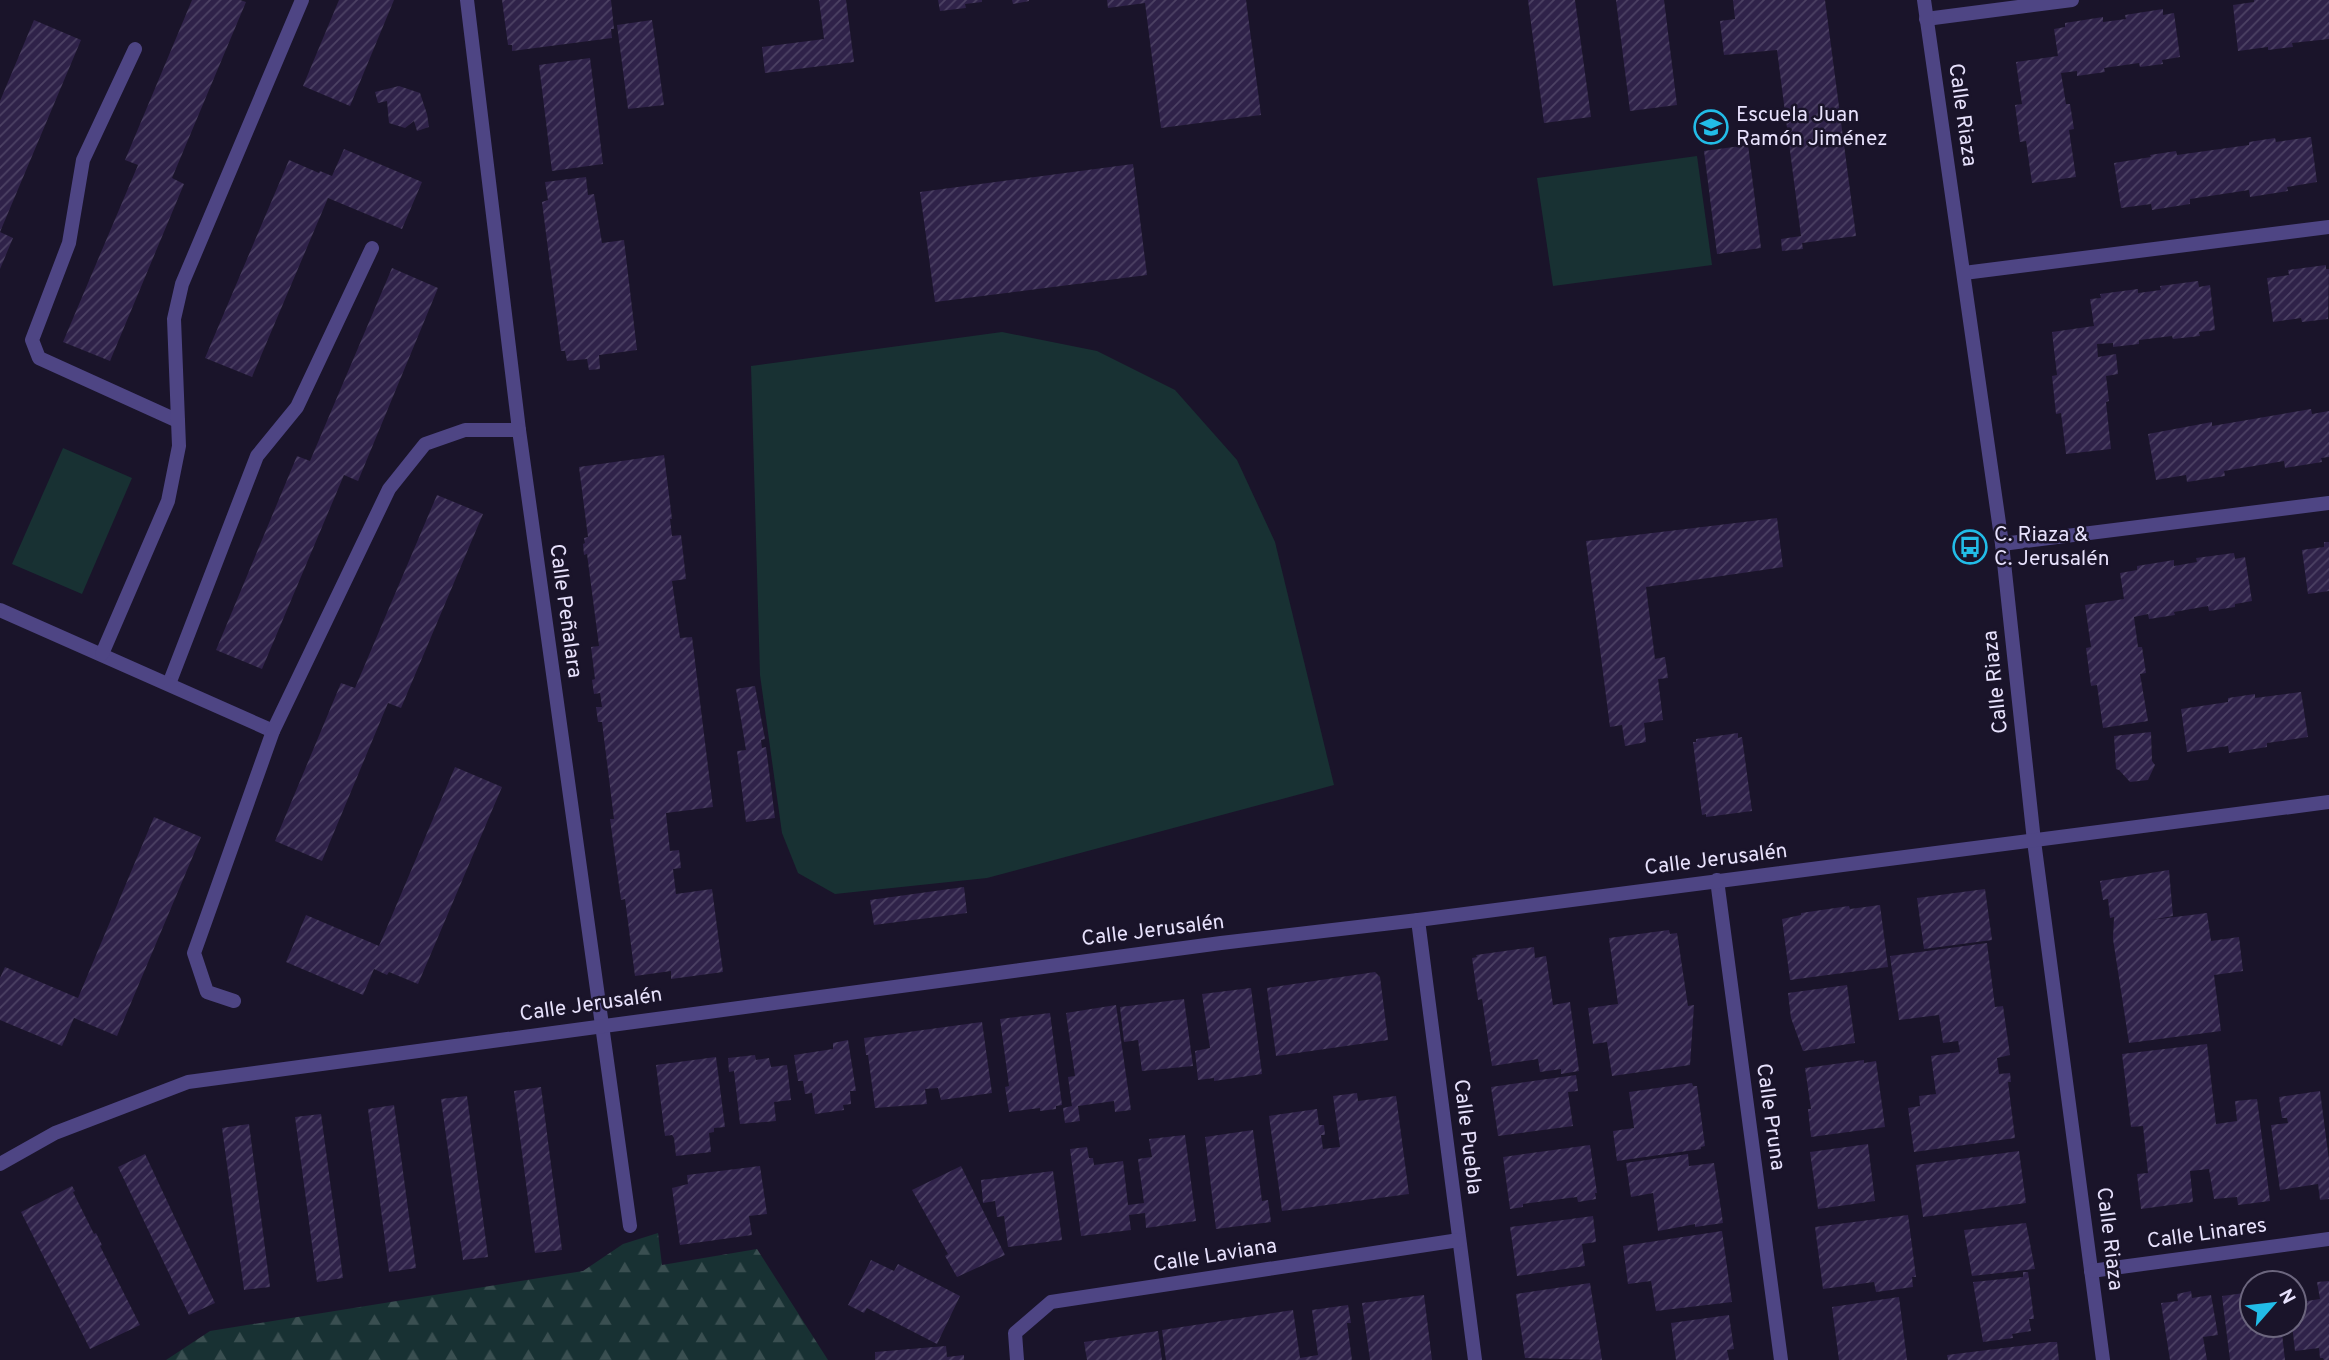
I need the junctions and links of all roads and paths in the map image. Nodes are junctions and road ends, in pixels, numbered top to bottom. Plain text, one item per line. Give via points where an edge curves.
1 (302, 0) edge
2 (467, 0) edge
3 (1924, 0) edge
4 (2072, 0) edge
5 (1926, 19) junction
6 (135, 49) dead end
7 (2329, 227) edge
8 (372, 248) dead end
9 (1964, 274) junction
10 (178, 421) junction
11 (519, 430) junction
12 (2329, 503) edge
13 (2002, 544) junction
14 (0, 610) edge
15 (102, 654) junction
16 (169, 684) junction
17 (273, 730) junction
18 (2329, 802) edge
19 (2034, 841) junction
20 (1717, 880) junction
21 (1418, 920) junction
22 (234, 1000) dead end
23 (603, 1025) junction
24 (0, 1164) edge
25 (630, 1226) dead end
26 (2329, 1239) edge
27 (1459, 1240) junction
28 (2091, 1271) junction
29 (1017, 1360) edge
30 (1475, 1360) edge
31 (1781, 1360) edge
32 (2103, 1360) edge

1 - 10 street via 182,284 174,319
2 - 11 street, Calle Peñalara
3 - 5 street, Calle Riaza
4 - 5 street
5 - 9 street, Calle Riaza
6 - 10 street via 83,160 69,243 32,340 39,358
7 - 9 street
8 - 16 street via 297,407 257,456
9 - 13 street, Calle Riaza
10 - 15 street via 179,446 168,501
11 - 17 street via 464,430 425,444 389,489
11 - 23 street, Calle Peñalara
12 - 13 street
13 - 19 street, Calle Riaza
14 - 15 street
15 - 16 street
16 - 17 street
17 - 22 street via 194,953 207,992
18 - 19 street, Calle Jerusalén
19 - 20 street, Calle Jerusalén
19 - 28 street, Calle Riaza
20 - 21 street, Calle Jerusalén
20 - 31 street, Calle Pruna
21 - 23 street, Calle Jerusalén
21 - 27 street, Calle Puebla
23 - 24 street, Calle Jerusalén via 188,1082 55,1133
23 - 25 street, Calle Peñalara
26 - 28 street, Calle Linares
27 - 29 street, Calle Laviana via 1051,1302 1015,1334
27 - 30 street, Calle Puebla
28 - 32 street, Calle Riaza

